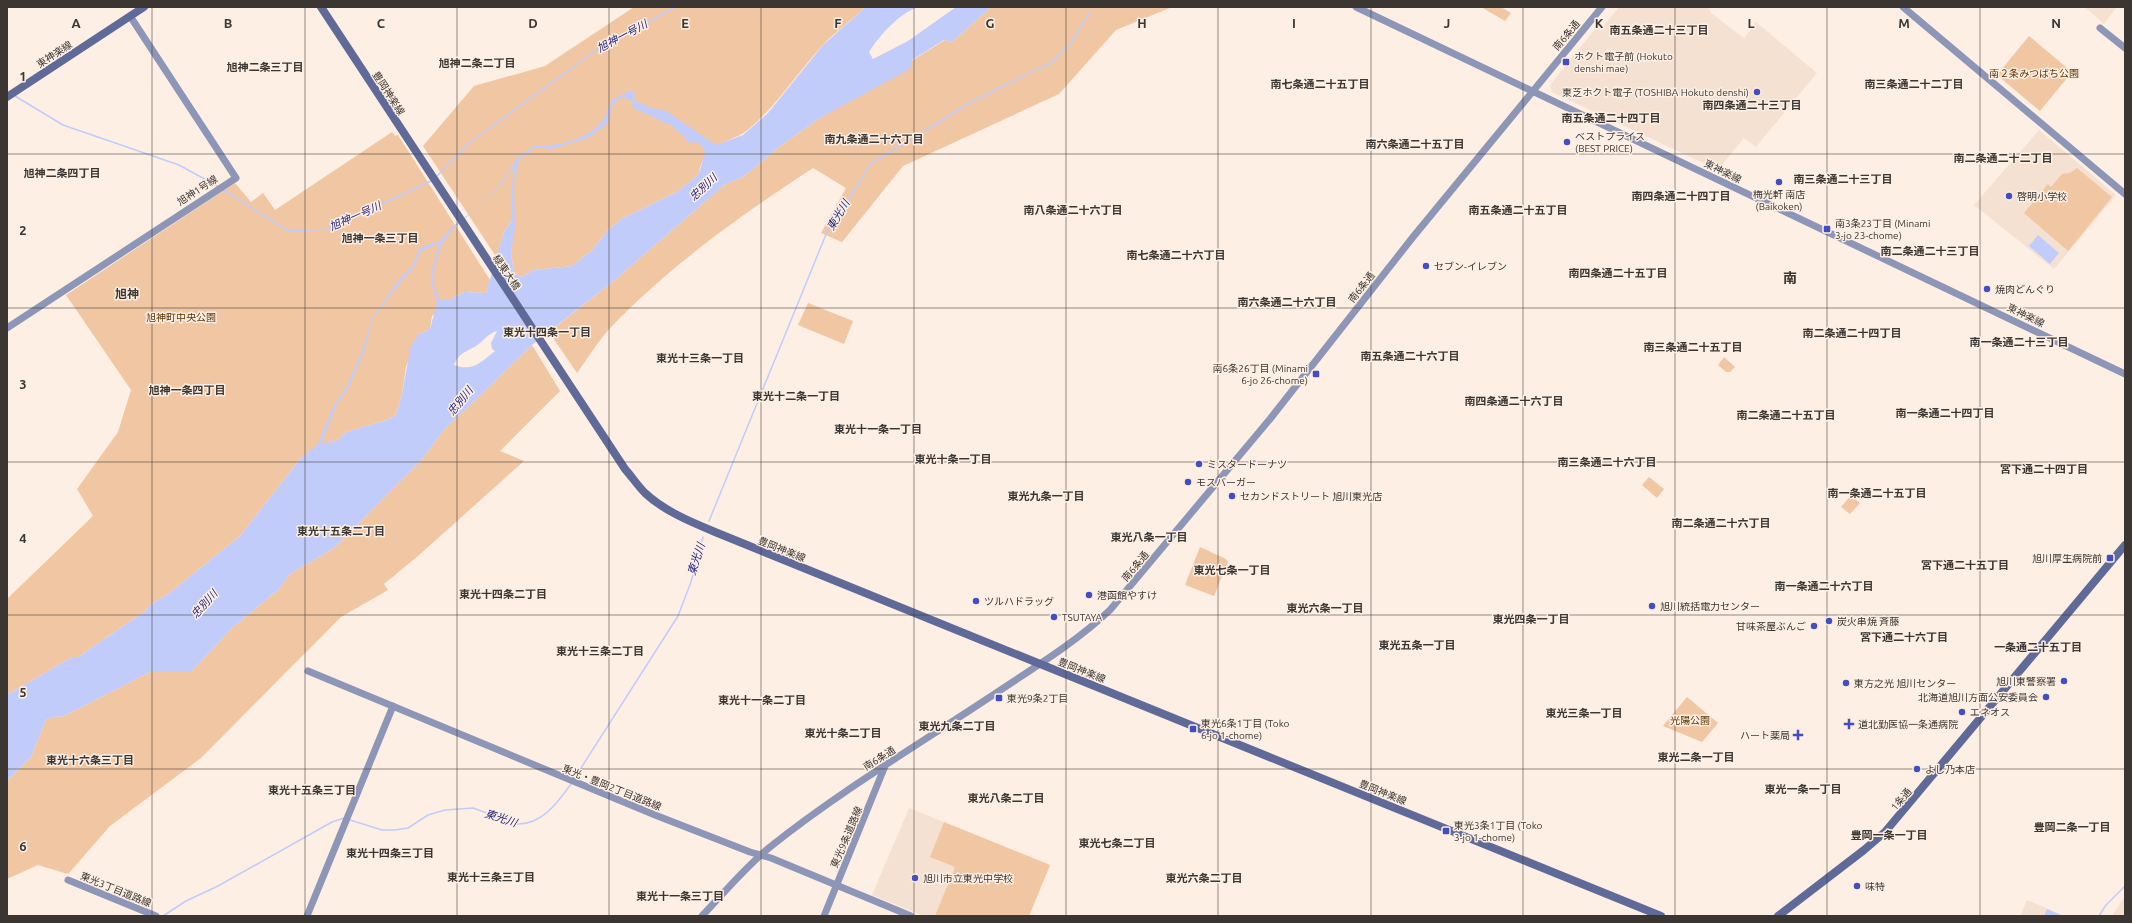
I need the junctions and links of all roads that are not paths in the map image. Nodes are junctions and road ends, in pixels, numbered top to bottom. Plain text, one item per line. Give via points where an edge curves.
1 (144, 7) edge
2 (321, 7) edge
3 (1356, 7) edge
4 (1602, 7) edge
5 (1903, 7) edge
6 (130, 16) junction
7 (2100, 28) dead end
8 (2125, 48) edge
9 (1533, 92) junction
10 (9, 95) edge
11 (440, 190) joint
12 (2125, 194) edge
13 (7, 328) edge
14 (557, 365) joint
15 (2125, 365) edge
16 (2122, 373) edge
17 (2125, 545) edge
18 (1039, 664) junction
19 (308, 671) dead end
20 (393, 706) junction
21 (885, 766) junction
22 (761, 854) junction
23 (68, 880) dead end
24 (836, 885) junction
25 (156, 916) edge
26 (307, 916) edge
27 (702, 916) edge
28 (824, 916) edge
29 (911, 916) edge
30 (1661, 916) edge
31 (1778, 916) edge

1 - 6 main road, 東神楽線
2 - 11 main road, 豊岡神楽線
3 - 9 street, 東神楽線
4 - 9 street, 南6条通
5 - 12 street
6 - 10 main road, 東神楽線
6 - 13 street, 旭神1号線 via 236,178
7 - 8 street
9 - 16 street, 東神楽線
9 - 18 street, 南6条通 via 1413,237 1270,419 1119,601 1086,630
11 - 14 main road, 緑東大橋
14 - 18 main road, 豊岡神楽線 via 625,469 645,493 675,514
15 - 16 street
17 - 31 main road, 1条通 via 1885,832
18 - 21 street, 南6条通
18 - 30 main road, 豊岡神楽線
19 - 20 street, 東光・豊岡2丁目道路線
20 - 22 street, 東光・豊岡2丁目道路線 via 573,781 750,852
20 - 26 street
21 - 22 street, 南6条通
21 - 24 street, 東光9条道路線
22 - 24 street, 東光・豊岡2丁目道路線
22 - 27 street, 南6条通
23 - 25 street, 東光3丁目道路線
24 - 28 street, 東光9条道路線
24 - 29 street, 東光・豊岡2丁目道路線

